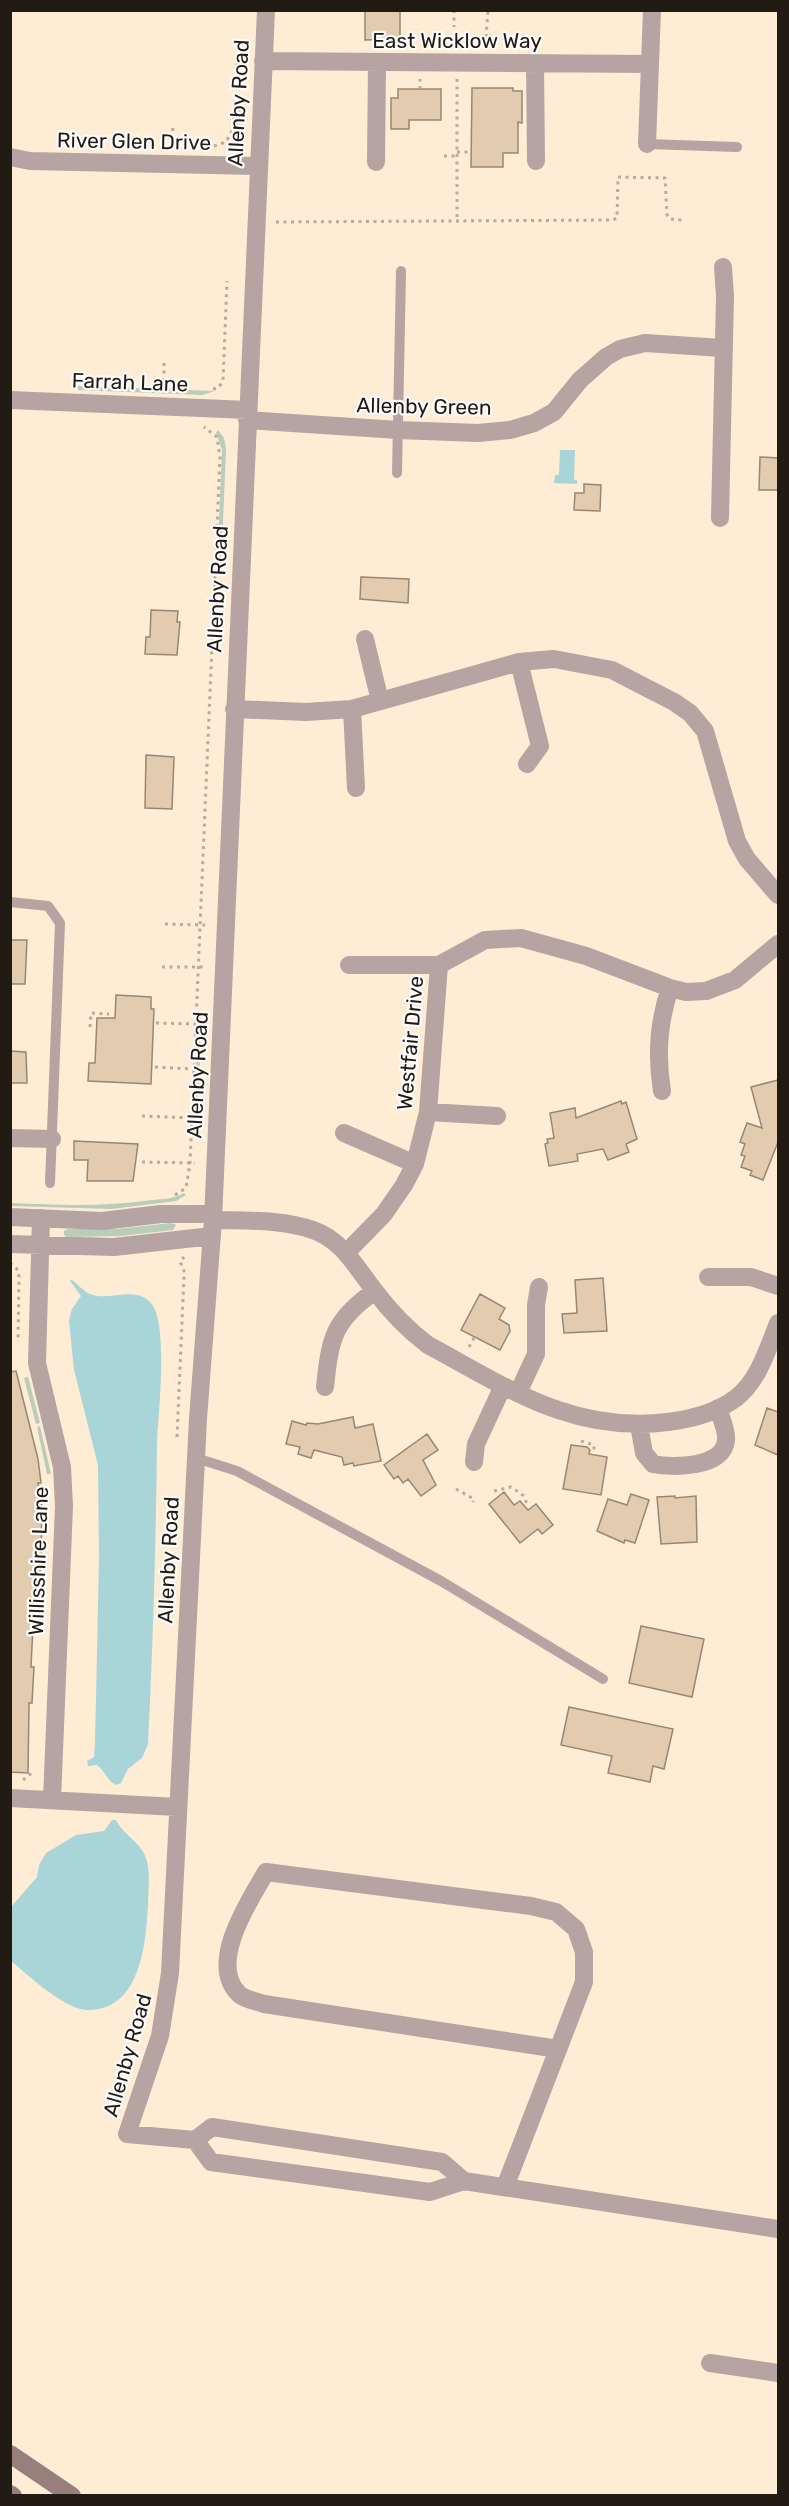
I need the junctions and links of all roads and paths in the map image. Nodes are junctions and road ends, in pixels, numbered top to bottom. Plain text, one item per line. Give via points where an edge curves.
1 (266, 10) edge
2 (454, 10) edge
3 (488, 10) edge
4 (652, 10) edge
5 (454, 27) dead end
6 (486, 37) dead end
7 (237, 58) dead end
8 (263, 61) junction
9 (377, 62) junction
10 (535, 63) junction
11 (650, 64) junction
12 (457, 74) dead end
13 (173, 124) dead end
14 (173, 142) dead end
15 (647, 144) joint
16 (163, 145) dead end
17 (181, 146) dead end
18 (204, 146) dead end
19 (737, 147) dead end
20 (471, 152) dead end
21 (457, 154) junction
22 (444, 156) dead end
23 (10, 157) edge
24 (536, 161) dead end
25 (376, 162) dead end
26 (257, 166) junction
27 (681, 220) dead end
28 (457, 221) junction
29 (276, 222) dead end
30 (723, 267) dead end
31 (401, 271) dead end
32 (227, 280) dead end
33 (722, 348) junction
34 (164, 363) dead end
35 (153, 387) dead end
36 (164, 387) junction
37 (174, 388) dead end
38 (204, 389) dead end
39 (10, 400) edge
40 (248, 415) junction
41 (199, 426) dead end
42 (216, 427) dead end
43 (398, 430) junction
44 (212, 431) junction
45 (397, 473) dead end
46 (720, 518) dead end
47 (365, 639) dead end
48 (519, 662) junction
49 (380, 701) junction
50 (234, 709) junction
51 (352, 709) junction
52 (527, 764) dead end
53 (356, 788) dead end
54 (778, 895) edge
55 (10, 902) edge
56 (165, 924) dead end
57 (200, 925) junction
58 (205, 925) dead end
59 (778, 944) edge
60 (349, 965) dead end
61 (439, 965) junction
62 (162, 966) dead end
63 (198, 967) junction
64 (203, 967) dead end
65 (670, 988) junction
66 (109, 1014) dead end
67 (156, 1023) dead end
68 (196, 1024) junction
69 (90, 1027) dead end
70 (155, 1067) dead end
71 (194, 1070) junction
72 (662, 1091) dead end
73 (428, 1112) junction
74 (142, 1116) dead end
75 (497, 1116) dead end
76 (192, 1118) junction
77 (344, 1133) dead end
78 (10, 1138) edge
79 (52, 1139) junction
80 (142, 1162) dead end
81 (193, 1163) junction
82 (415, 1164) junction
83 (50, 1184) dead end
84 (186, 1188) junction
85 (190, 1192) dead end
86 (164, 1196) dead end
87 (10, 1217) edge
88 (41, 1218) junction
89 (212, 1223) junction
90 (10, 1244) edge
91 (40, 1245) junction
92 (347, 1252) junction
93 (10, 1263) edge
94 (708, 1277) dead end
95 (778, 1286) edge
96 (539, 1287) dead end
97 (375, 1292) junction
98 (778, 1323) edge
99 (474, 1338) dead end
100 (18, 1346) dead end
101 (466, 1353) dead end
102 (325, 1387) dead end
103 (511, 1389) junction
104 (718, 1408) junction
105 (639, 1425) junction
106 (581, 1442) dead end
107 (594, 1453) dead end
108 (196, 1458) junction
109 (474, 1462) dead end
110 (456, 1489) dead end
111 (494, 1491) dead end
112 (473, 1502) dead end
113 (527, 1504) dead end
114 (603, 1679) dead end
115 (35, 1768) dead end
116 (30, 1777) junction
117 (34, 1780) dead end
118 (20, 1781) dead end
119 (10, 1798) edge
120 (52, 1800) junction
121 (177, 1807) junction
122 (558, 2049) junction
123 (125, 2082) dead end
124 (116, 2099) dead end
125 (195, 2140) junction
126 (464, 2181) junction
127 (505, 2187) junction
128 (778, 2229) edge
129 (710, 2363) dead end
130 (778, 2373) edge
131 (10, 2454) edge
132 (72, 2496) edge

1 - 8 street, Allenby Road
2 - 5 path
3 - 6 path
4 - 11 street
7 - 18 path via 233,129 226,142
8 - 9 street, East Wicklow Way
8 - 26 street, Allenby Road
9 - 10 street, East Wicklow Way
9 - 25 street
10 - 11 street, East Wicklow Way
10 - 24 street
11 - 15 street
12 - 21 path
13 - 14 path
15 - 19 lane
16 - 17 path
20 - 21 path
21 - 22 path
21 - 28 path
23 - 26 street, River Glen Drive via 30,161
26 - 40 street, Allenby Road
27 - 28 path via 667,215 665,178 618,177 616,219
28 - 29 path
30 - 33 street
31 - 43 lane
32 - 38 path via 224,381 218,388
33 - 43 street, Allenby Green via 645,343 620,349 580,380 554,412 510,430
33 - 46 street
34 - 36 path
35 - 36 path
36 - 37 path
39 - 40 street, Farrah Lane
40 - 43 street, Allenby Green
40 - 50 street, Allenby Road
41 - 44 path
42 - 44 path
43 - 45 lane
44 - 57 path via 219,442 220,457
47 - 49 street
48 - 49 street
48 - 52 street via 540,746
48 - 54 street via 554,659 612,670 690,712 710,744 737,841
49 - 51 street
50 - 51 street
50 - 89 street, Allenby Road
51 - 53 street
55 - 79 lane via 48,906 60,923
56 - 57 path
57 - 58 path
57 - 63 path
59 - 65 street, Westfair Drive via 722,986 686,992
60 - 61 street
61 - 65 street, Westfair Drive via 485,940 521,938 586,956
61 - 73 street, Westfair Drive
62 - 63 path
63 - 64 path
63 - 68 path
65 - 72 street via 658,1041
66 - 69 path via 91,1014
67 - 68 path
68 - 71 path
70 - 71 path
71 - 76 path
73 - 75 street
73 - 82 street, Westfair Drive
74 - 76 path
76 - 81 path
77 - 82 street
78 - 79 street
79 - 83 lane
80 - 81 path
81 - 84 path
82 - 92 street, Westfair Drive via 384,1214
84 - 85 path
84 - 86 path
87 - 88 street
88 - 89 street via 102,1221 161,1214
88 - 91 street, Willisshire Lane
89 - 91 street via 114,1247
89 - 92 street via 298,1226 315,1231
89 - 108 street, Allenby Road
90 - 91 street
91 - 120 street, Willisshire Lane via 37,1363 62,1467 64,1497
92 - 97 street
93 - 100 path via 19,1277
94 - 95 street via 751,1277
96 - 103 street via 536,1354
97 - 102 street via 350,1310 334,1333
97 - 103 street via 428,1345
98 - 104 street via 754,1377 736,1398
99 - 101 path
103 - 105 street via 572,1416
103 - 109 street via 476,1444
104 - 105 street via 687,1419
104 - 105 street via 726,1442 723,1452 703,1462 653,1464 644,1453
106 - 107 path via 594,1445
108 - 114 lane via 248,1476 441,1581
108 - 121 street, Allenby Road
110 - 112 path
111 - 113 path via 510,1487 524,1496
115 - 116 path
116 - 117 path
116 - 118 path
119 - 120 street
120 - 121 street
121 - 125 street, Allenby Road via 167,2001 160,2036 128,2134
122 - 122 street via 584,1982 584,1952 576,1929 556,1912 266,1872 235,1927 228,1963 230,1982 239,1995 264,2004
122 - 127 street
123 - 124 path
125 - 126 street via 212,2127 442,2162
125 - 126 street via 211,2162 430,2192
126 - 127 street
127 - 128 street
129 - 130 street
131 - 132 main road

